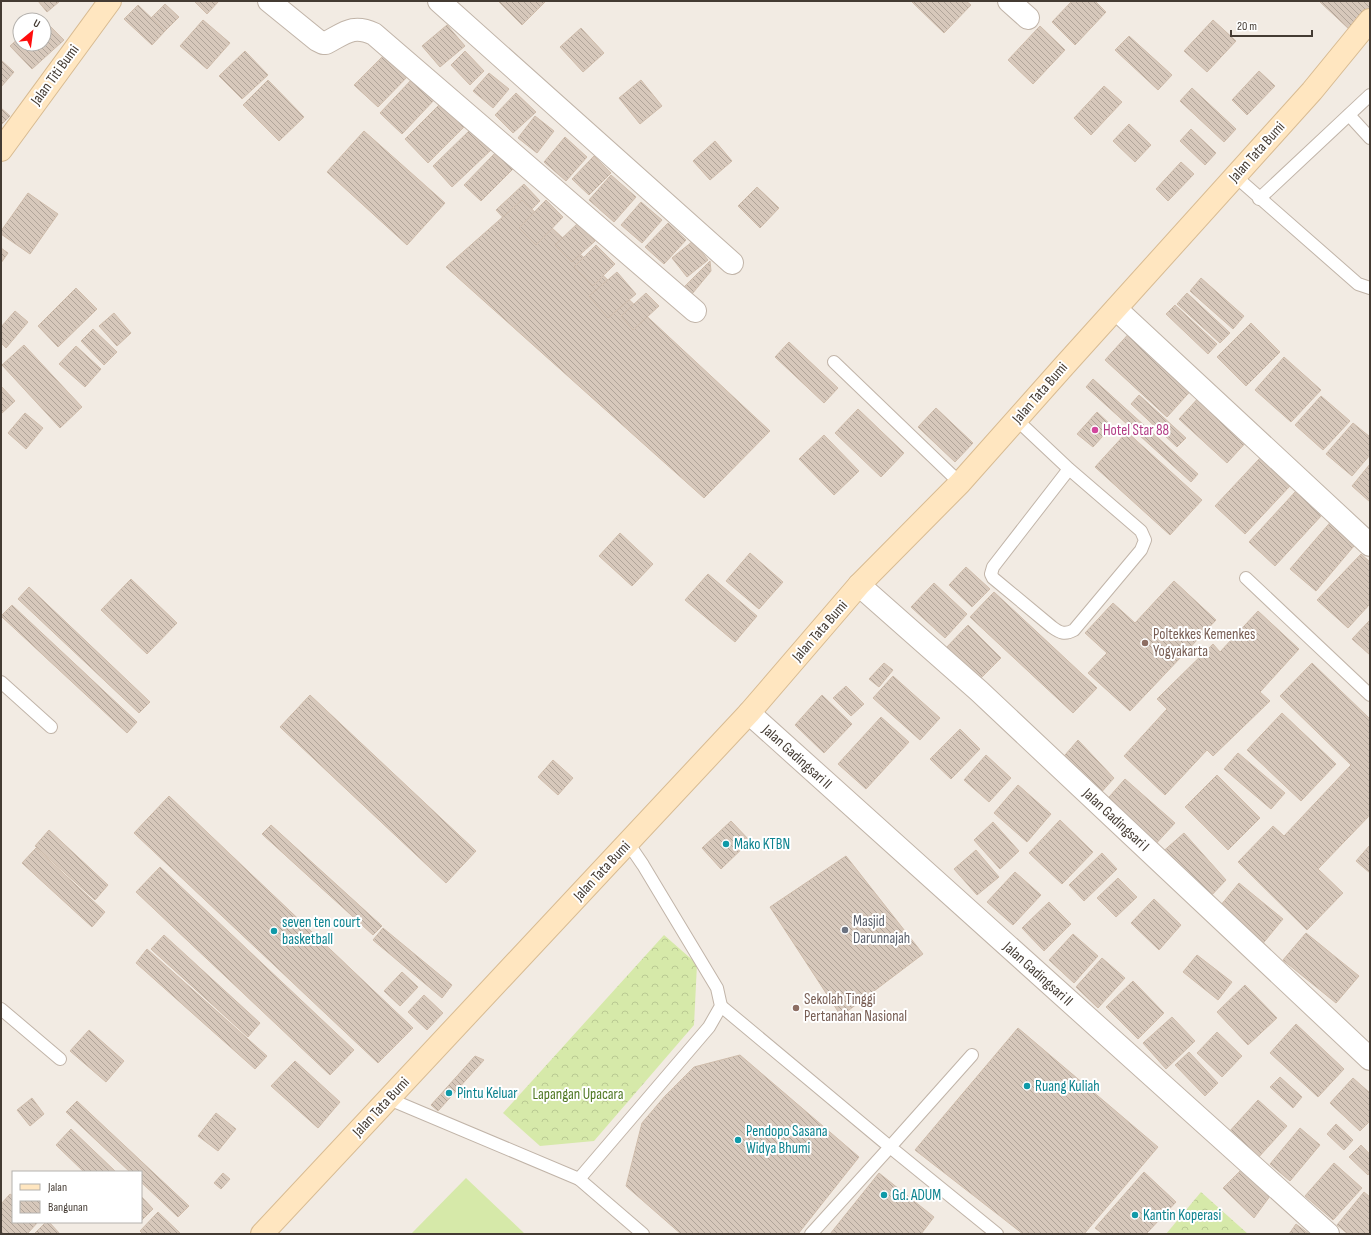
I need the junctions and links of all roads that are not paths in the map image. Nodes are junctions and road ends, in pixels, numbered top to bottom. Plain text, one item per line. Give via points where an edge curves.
1 (110, 1) edge
2 (269, 1) edge
3 (439, 1) edge
4 (1009, 1) edge
5 (1028, 18) dead end
6 (1370, 20) edge
7 (1370, 95) edge
8 (1349, 115) junction
9 (1370, 138) edge
10 (1, 150) edge
11 (1235, 176) junction
12 (1259, 199) junction
13 (732, 263) dead end
14 (1370, 288) edge
15 (1116, 309) junction
16 (695, 311) dead end
17 (834, 362) dead end
18 (1017, 420) junction
19 (1069, 469) junction
20 (960, 483) junction
21 (1370, 545) edge
22 (1246, 578) dead end
23 (859, 585) junction
24 (1, 682) edge
25 (1370, 695) edge
26 (749, 713) junction
27 (51, 727) dead end
28 (628, 844) junction
29 (721, 1006) junction
30 (1, 1009) edge
31 (972, 1055) dead end
32 (60, 1059) dead end
33 (1370, 1059) edge
34 (389, 1099) junction
35 (890, 1146) junction
36 (579, 1179) junction
37 (262, 1234) edge
38 (643, 1234) edge
39 (811, 1234) edge
40 (997, 1234) edge
41 (1328, 1234) edge

1 - 10 street, Jalan Titi Bumi
2 - 16 street via 323,43 351,30 365,30 374,34
3 - 13 street
4 - 5 street
6 - 11 street, Jalan Tata Bumi via 1312,91
7 - 8 lane
8 - 9 lane
8 - 12 lane
11 - 12 lane
11 - 15 street, Jalan Tata Bumi
12 - 14 lane via 1358,284
15 - 18 street, Jalan Tata Bumi
15 - 21 street
17 - 20 lane
18 - 19 lane
18 - 20 street, Jalan Tata Bumi
19 - 19 lane via 1141,531 1145,540 1141,550 1074,630 1060,633 991,574 993,567
20 - 23 street, Jalan Tata Bumi
22 - 25 lane
23 - 26 street, Jalan Tata Bumi
23 - 33 street, Jalan Gadingsari I via 979,691
24 - 27 lane
26 - 28 street, Jalan Tata Bumi
26 - 41 street, Jalan Gadingsari II
28 - 29 lane via 717,988
28 - 34 street, Jalan Tata Bumi
29 - 35 lane
29 - 36 lane via 709,1026
30 - 32 lane
31 - 35 lane
34 - 36 lane
34 - 37 street, Jalan Tata Bumi
35 - 39 lane
35 - 40 lane
36 - 38 lane

